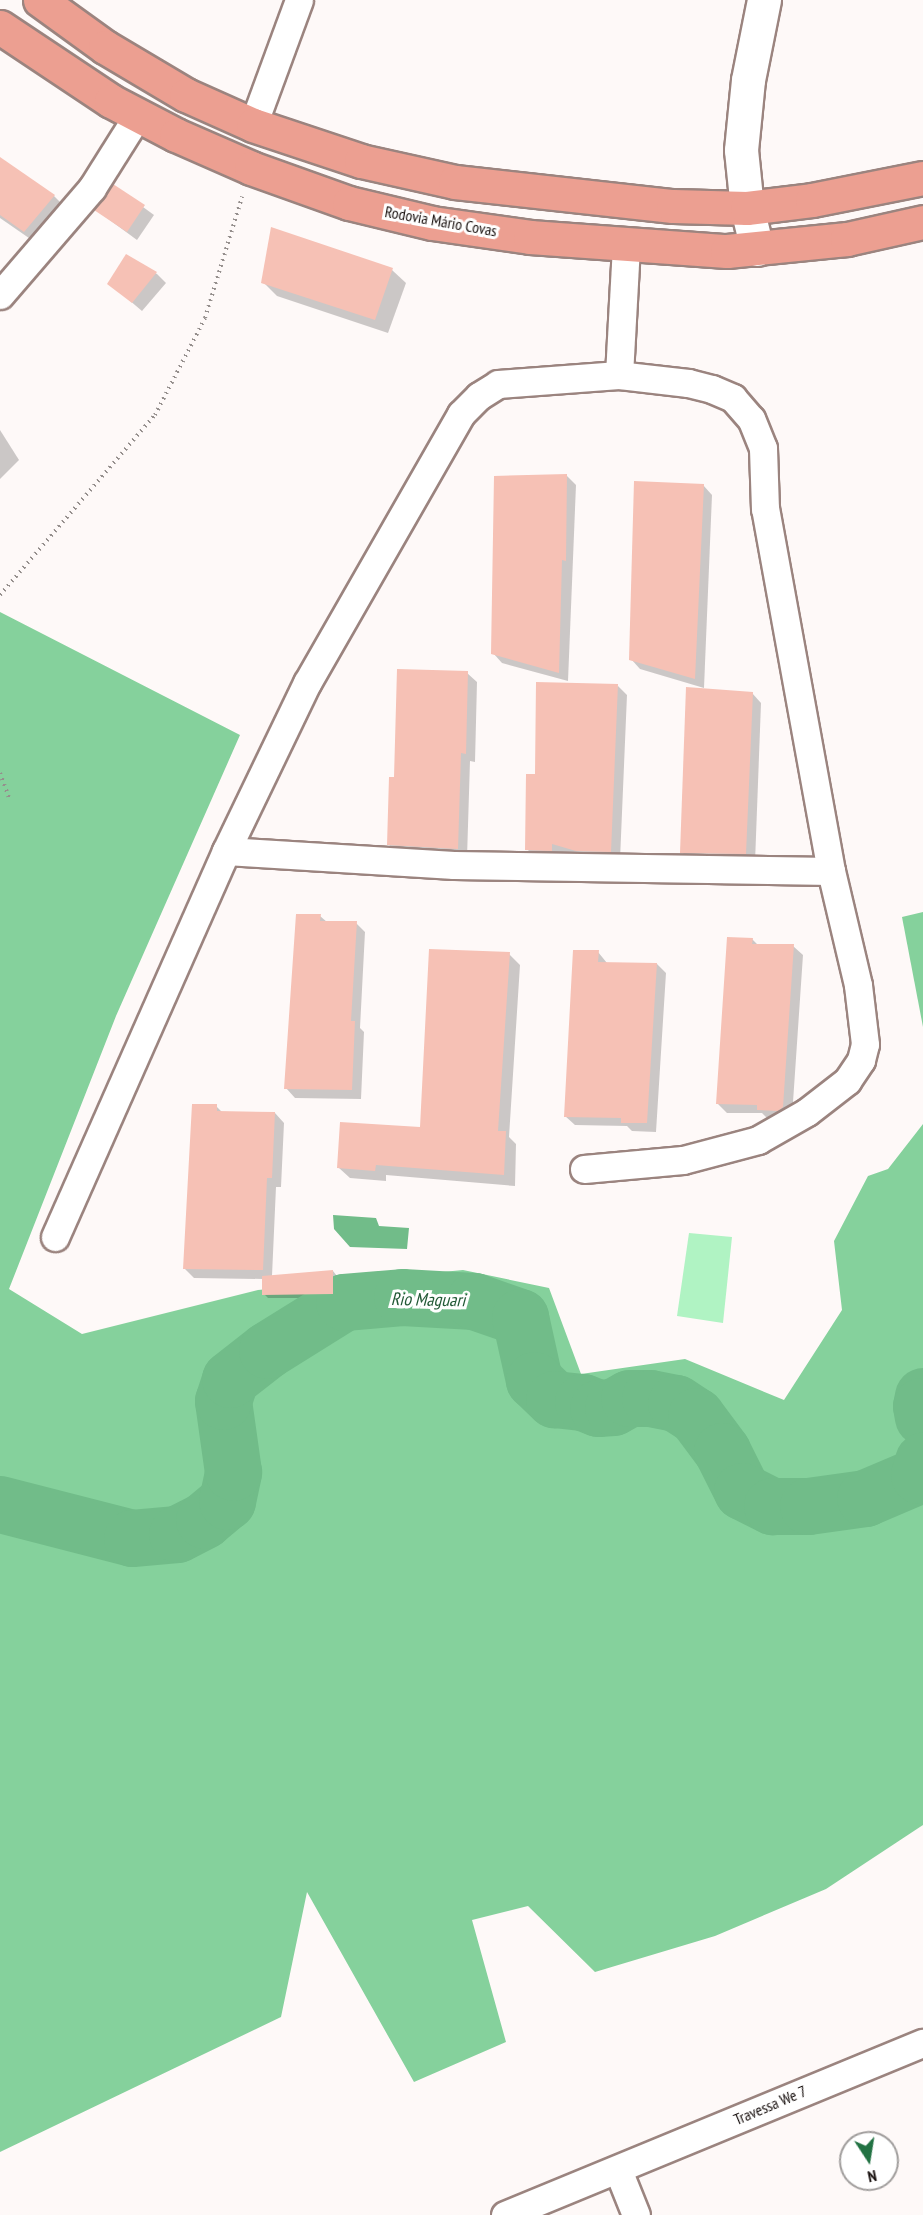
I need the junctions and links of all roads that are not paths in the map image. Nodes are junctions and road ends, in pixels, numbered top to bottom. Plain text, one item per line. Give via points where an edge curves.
1 (40, 0) edge
2 (299, 0) edge
3 (764, 0) edge
4 (0, 27) edge
5 (138, 115) junction
6 (253, 125) junction
7 (923, 178) edge
8 (747, 208) junction
9 (923, 222) edge
10 (626, 244) junction
11 (757, 249) junction
12 (0, 294) edge
13 (619, 375) junction
14 (226, 851) junction
15 (831, 871) junction
16 (584, 1169) dead end
17 (55, 1237) dead end
18 (923, 2043) edge
19 (618, 2170) junction
20 (505, 2215) edge
21 (636, 2215) edge

1 - 6 main road via 105,47 186,95
2 - 6 street
3 - 8 main road via 742,120 741,169
4 - 5 main road, Rodovia Mário Covas
5 - 10 main road, Rodovia Mário Covas via 251,168 349,203 432,223 530,237
5 - 12 street via 92,188
6 - 8 main road via 361,161 456,182 673,206
7 - 8 main road
8 - 11 main road
9 - 11 main road, Rodovia Mário Covas via 847,238
10 - 11 main road, Rodovia Mário Covas via 727,251
10 - 13 street
13 - 14 street via 498,384 461,414 307,683
13 - 15 street via 712,388 733,398 751,419 763,448 765,509
14 - 15 street via 454,865
14 - 17 street
15 - 16 street via 858,985 864,1044 861,1060 847,1081 807,1112 758,1140 683,1160
18 - 19 street, Travessa We 7
19 - 20 street
19 - 21 street

